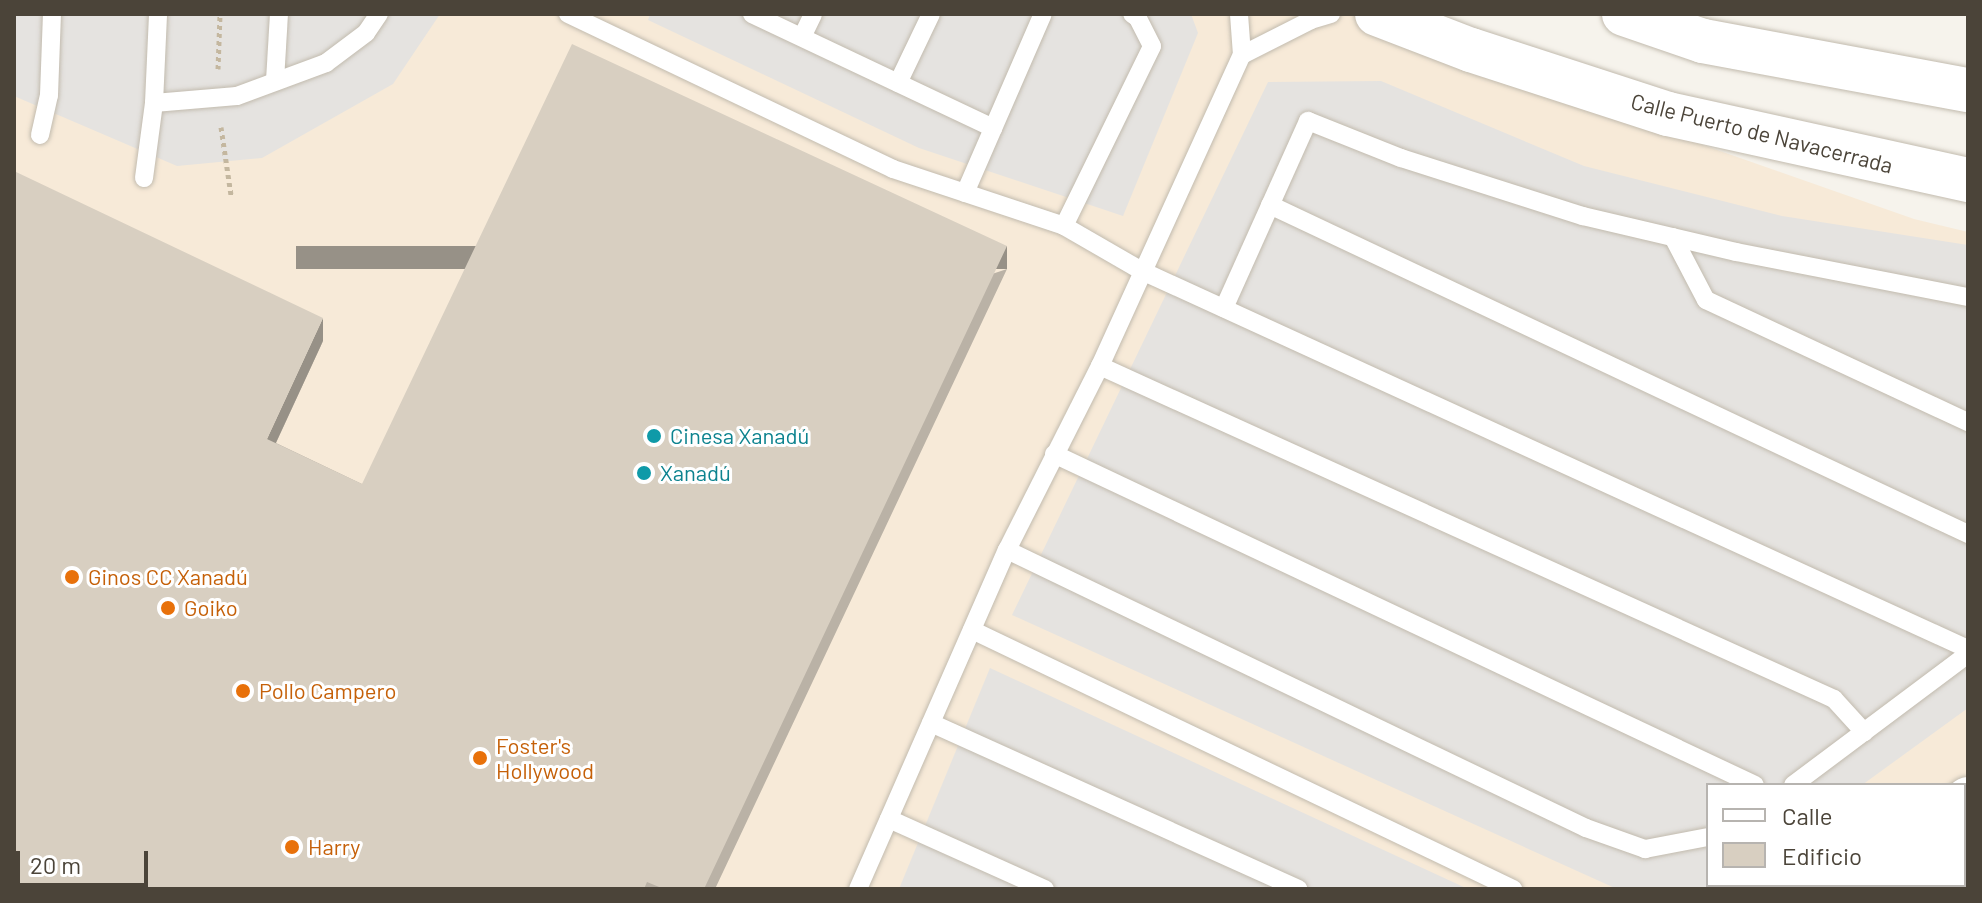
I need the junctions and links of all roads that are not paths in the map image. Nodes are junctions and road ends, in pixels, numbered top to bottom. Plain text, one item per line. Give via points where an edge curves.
1 (52, 14) edge
2 (158, 14) edge
3 (279, 14) edge
4 (379, 14) edge
5 (568, 14) edge
6 (752, 14) edge
7 (813, 14) edge
8 (931, 14) edge
9 (1043, 14) edge
10 (1132, 14) edge
11 (1239, 14) edge
12 (1331, 14) edge
13 (1377, 14) edge
14 (1624, 14) edge
15 (802, 37) junction
16 (1242, 55) junction
17 (275, 81) junction
18 (898, 83) junction
19 (1968, 90) edge
20 (154, 103) junction
21 (993, 128) junction
22 (40, 135) dead end
23 (144, 178) dead end
24 (1968, 180) edge
25 (965, 193) junction
26 (1270, 205) junction
27 (1064, 226) junction
28 (1673, 237) junction
29 (1142, 271) junction
30 (1968, 297) edge
31 (1224, 308) junction
32 (1100, 366) junction
33 (1968, 422) edge
34 (1054, 454) junction
35 (1968, 534) edge
36 (1007, 550) junction
37 (972, 630) junction
38 (1968, 651) edge
39 (931, 723) junction
40 (1864, 732) junction
41 (1751, 783) edge
42 (1796, 783) edge
43 (889, 819) junction
44 (1706, 837) edge
45 (858, 889) edge
46 (1045, 889) edge
47 (1298, 889) edge
48 (1513, 889) edge

1 - 22 lane via 49,95
2 - 20 lane
3 - 17 lane
4 - 17 lane via 366,33 326,63
5 - 25 lane via 893,169
6 - 15 lane
7 - 15 lane
8 - 18 lane
9 - 21 lane
10 - 27 lane via 1152,46
11 - 16 lane
12 - 16 lane
13 - 24 street, Calle Puerto de Navacerrada via 1668,114
14 - 19 street via 1703,41
15 - 18 lane
16 - 29 lane
17 - 20 lane via 237,96
18 - 21 lane
20 - 23 lane
21 - 25 lane
25 - 27 lane
26 - 28 lane via 1308,121 1401,158 1583,216
26 - 31 lane
26 - 35 lane
27 - 29 lane
28 - 30 lane
28 - 33 lane via 1706,300
29 - 31 lane
29 - 32 lane
31 - 38 lane
32 - 34 lane
32 - 40 lane via 1834,699
34 - 36 lane
34 - 41 lane
36 - 37 lane
36 - 44 lane via 1586,828 1645,849
37 - 39 lane
37 - 48 lane
38 - 40 lane
39 - 43 lane
39 - 47 lane
40 - 42 lane
43 - 45 lane
43 - 46 lane

